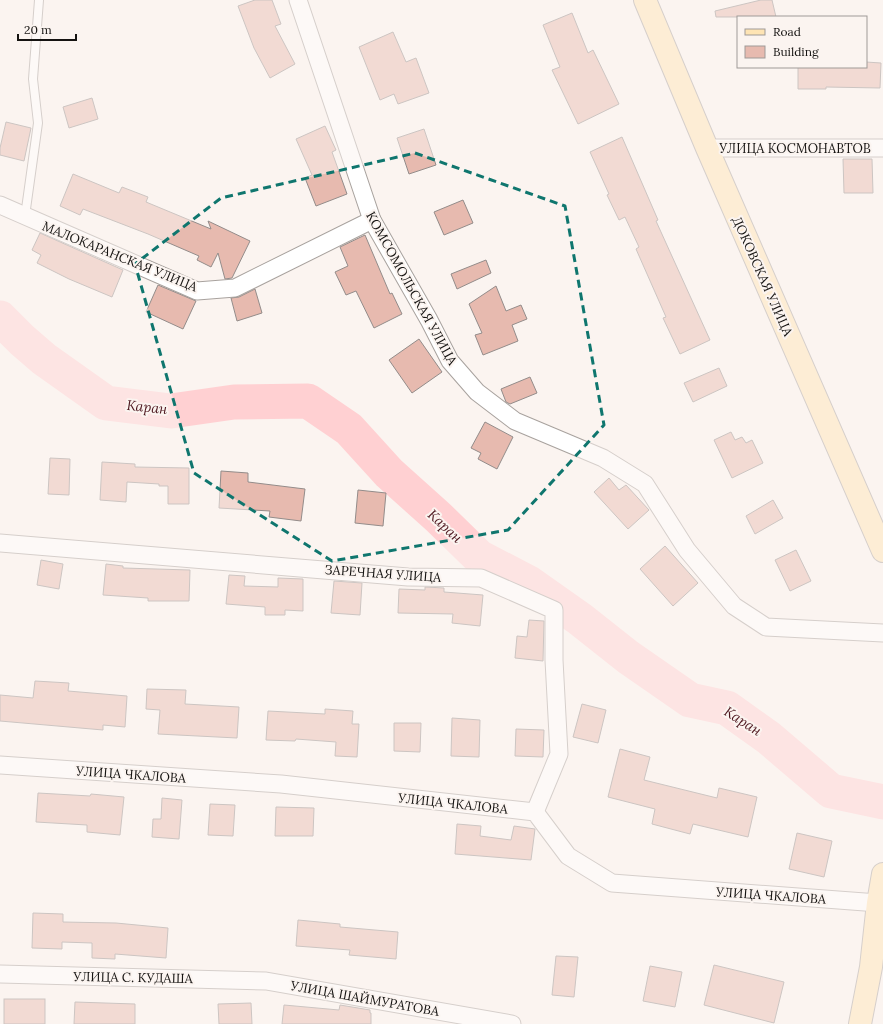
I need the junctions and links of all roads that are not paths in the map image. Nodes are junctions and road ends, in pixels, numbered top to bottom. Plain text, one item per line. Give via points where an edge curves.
1 (39, 0) edge
2 (298, 0) edge
3 (645, 0) edge
4 (707, 148) junction
5 (883, 148) edge
6 (0, 205) edge
7 (25, 216) junction
8 (372, 220) junction
9 (0, 543) edge
10 (883, 551) edge
11 (883, 633) edge
12 (0, 765) edge
13 (535, 812) junction
14 (883, 874) edge
15 (878, 903) junction
16 (879, 969) edge
17 (0, 974) edge
18 (266, 981) joint
19 (512, 1024) edge
20 (860, 1024) edge

1 - 7 lane via 33,79 38,123
2 - 8 street, КОМСОМОЛЬСКАЯ УЛИЦА
3 - 4 main road, ДОКОВСКАЯ УЛИЦА
4 - 5 street, УЛИЦА КОСМОНАВТОВ
4 - 10 main road, ДОКОВСКАЯ УЛИЦА
6 - 7 street, МАЛОКАРАНСКАЯ УЛИЦА
7 - 8 street, МАЛОКАРАНСКАЯ УЛИЦА via 197,290 235,288
8 - 11 street, КОМСОМОЛЬСКАЯ УЛИЦА via 450,361 477,392 515,421 603,458 645,484 687,550 734,606 766,627
9 - 13 street, ЗАРЕЧНАЯ УЛИЦА via 408,577 481,578 554,610 559,754
12 - 13 street, УЛИЦА ЧКАЛОВА via 282,784
13 - 15 street, УЛИЦА ЧКАЛОВА via 568,856 612,882
14 - 15 main road
15 - 16 main road
16 - 20 main road
17 - 18 street, УЛИЦА С. КУДАША
18 - 19 street, УЛИЦА ШАЙМУРАТОВА

